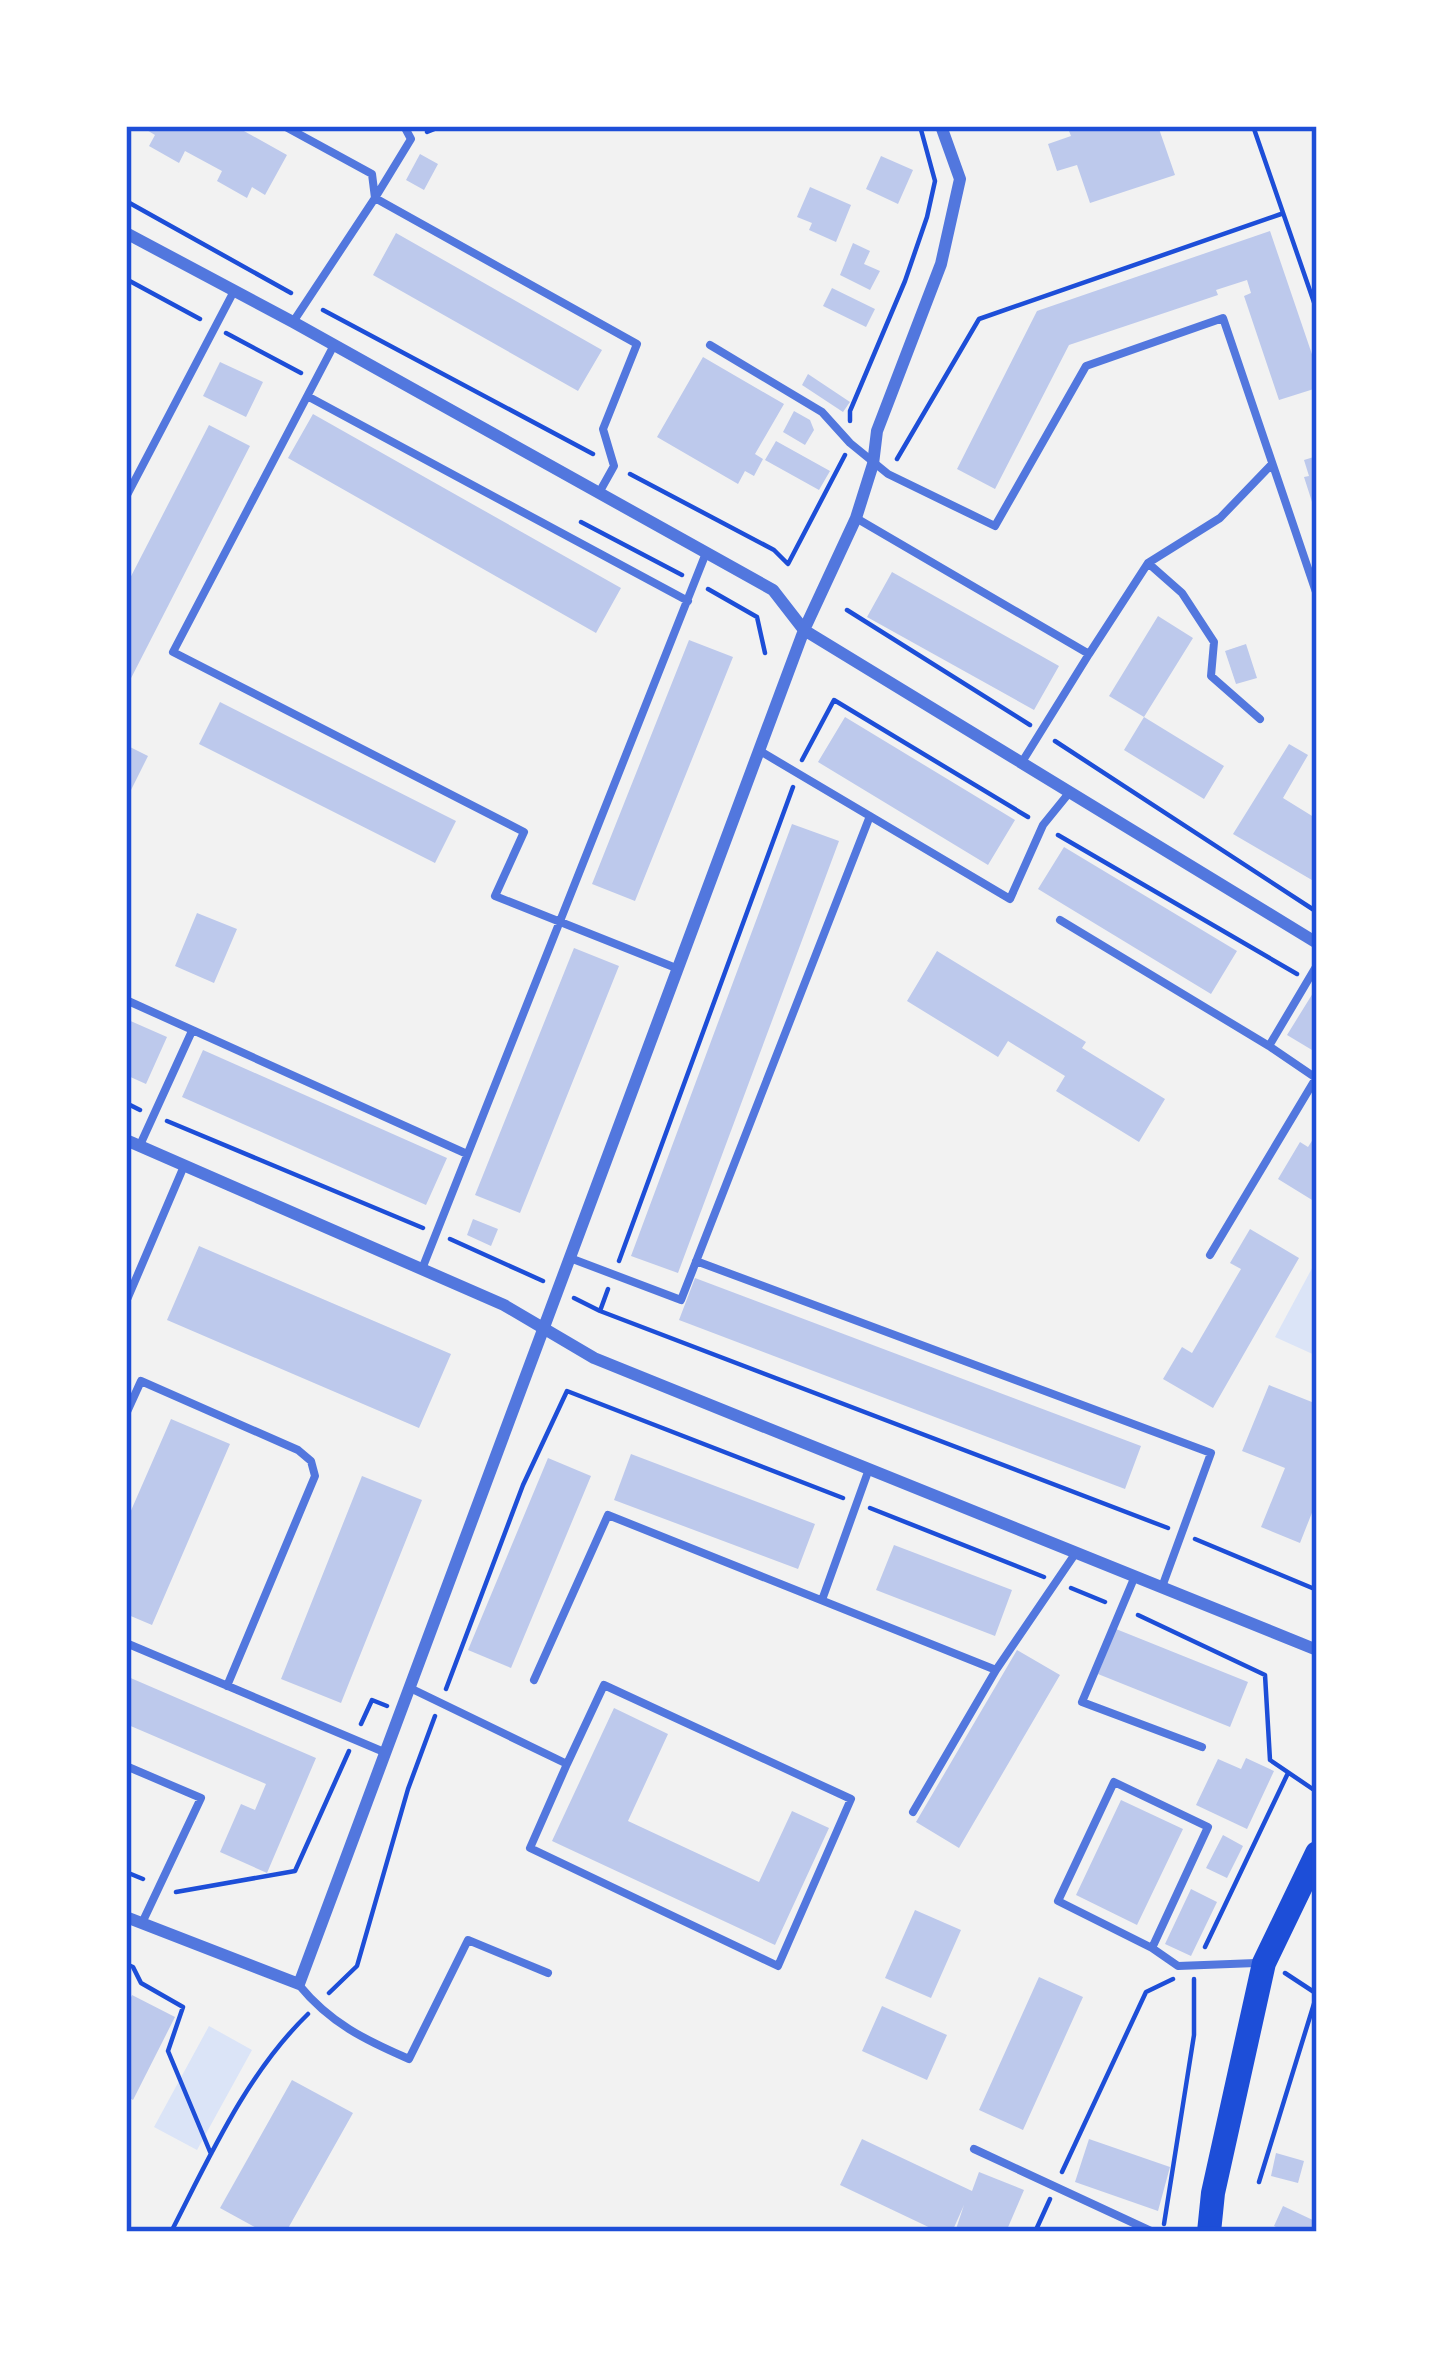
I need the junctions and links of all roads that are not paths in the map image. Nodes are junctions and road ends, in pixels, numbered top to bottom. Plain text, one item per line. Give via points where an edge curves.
1 (284, 126) edge
2 (404, 126) edge
3 (941, 126) edge
4 (375, 198) junction
5 (126, 233) edge
6 (235, 291) junction
7 (293, 322) junction
8 (334, 345) junction
9 (710, 345) dead end
10 (308, 397) junction
11 (872, 464) junction
12 (1273, 464) junction
13 (600, 491) junction
14 (126, 497) edge
15 (856, 518) junction
16 (706, 553) junction
17 (1148, 563) junction
18 (1317, 595) edge
19 (688, 601) junction
20 (804, 630) junction
21 (1089, 654) junction
22 (1260, 718) dead end
23 (760, 751) junction
24 (1022, 762) junction
25 (1070, 793) junction
26 (869, 816) junction
27 (1060, 920) dead end
28 (560, 923) junction
29 (1316, 940) edge
30 (1317, 965) edge
31 (678, 969) junction
32 (126, 1000) edge
33 (192, 1031) junction
34 (1269, 1046) junction
35 (133, 1143) edge
36 (467, 1154) junction
37 (184, 1166) junction
38 (1210, 1255) dead end
39 (570, 1258) junction
40 (696, 1261) junction
41 (422, 1269) junction
42 (126, 1302) edge
43 (544, 1328) junction
44 (126, 1375) edge
45 (141, 1381) junction
46 (126, 1414) edge
47 (869, 1469) junction
48 (1076, 1552) junction
49 (1135, 1576) junction
50 (1162, 1587) junction
51 (822, 1600) junction
52 (126, 1642) edge
53 (1317, 1650) edge
54 (996, 1670) junction
55 (533, 1680) dead end
56 (227, 1686) junction
57 (409, 1688) junction
58 (1202, 1748) dead end
59 (384, 1752) junction
60 (567, 1764) junction
61 (126, 1766) edge
62 (913, 1812) dead end
63 (1317, 1853) edge
64 (126, 1917) edge
65 (142, 1923) junction
66 (1152, 1948) junction
67 (1273, 1967) junction
68 (548, 1973) dead end
69 (298, 1984) junction
70 (974, 2149) dead end
71 (1153, 2232) edge
72 (1209, 2232) edge

1 - 4 lane via 372,174
2 - 4 lane via 411,139
3 - 11 street via 960,178 941,264 877,431
4 - 7 lane
4 - 13 lane via 637,344 603,429 614,466
5 - 6 street
6 - 7 street
6 - 14 lane
7 - 8 street
8 - 10 lane
8 - 13 street
9 - 11 lane via 822,412
10 - 19 lane
10 - 28 lane via 173,652 524,832 495,896
11 - 12 lane via 995,526 1085,367 1223,318
11 - 15 street
12 - 17 lane via 1220,518
12 - 18 lane
13 - 16 street
15 - 20 street
15 - 21 lane
16 - 19 lane
16 - 20 street via 773,590
17 - 21 lane
17 - 22 lane via 1182,593 1214,642 1211,676
19 - 28 lane
20 - 23 street
20 - 24 street
21 - 24 lane
23 - 26 lane
23 - 31 street
24 - 25 street
25 - 26 lane via 1042,825 1010,899
25 - 29 street
26 - 40 lane
27 - 34 lane
28 - 31 lane
28 - 36 lane
30 - 34 lane
31 - 39 street
32 - 33 lane
33 - 35 lane
33 - 36 lane
34 - 38 lane via 1316,1078
35 - 37 street
36 - 41 lane
37 - 41 street
37 - 42 lane
39 - 40 lane via 681,1300
39 - 43 street
40 - 50 lane via 1210,1453
41 - 43 street
43 - 47 street via 594,1358
43 - 57 street
44 - 45 lane
45 - 46 lane
45 - 56 lane via 311,1461 315,1476
47 - 48 street
47 - 51 lane
48 - 49 street
48 - 54 lane
49 - 50 street
49 - 58 lane via 1082,1702
50 - 53 street
51 - 54 lane
51 - 55 lane via 608,1515
52 - 56 lane
54 - 62 lane
56 - 59 lane
57 - 59 street
57 - 60 lane
59 - 69 street
60 - 60 lane via 530,1848 778,1966 851,1799 604,1684
61 - 65 lane via 201,1798
63 - 67 main road
64 - 65 street
65 - 69 street
66 - 66 lane via 1208,1827 1114,1782 1058,1901
66 - 67 lane via 1178,1966
67 - 72 main road
68 - 69 lane via 468,1940 409,2059 352,2035
70 - 71 lane

